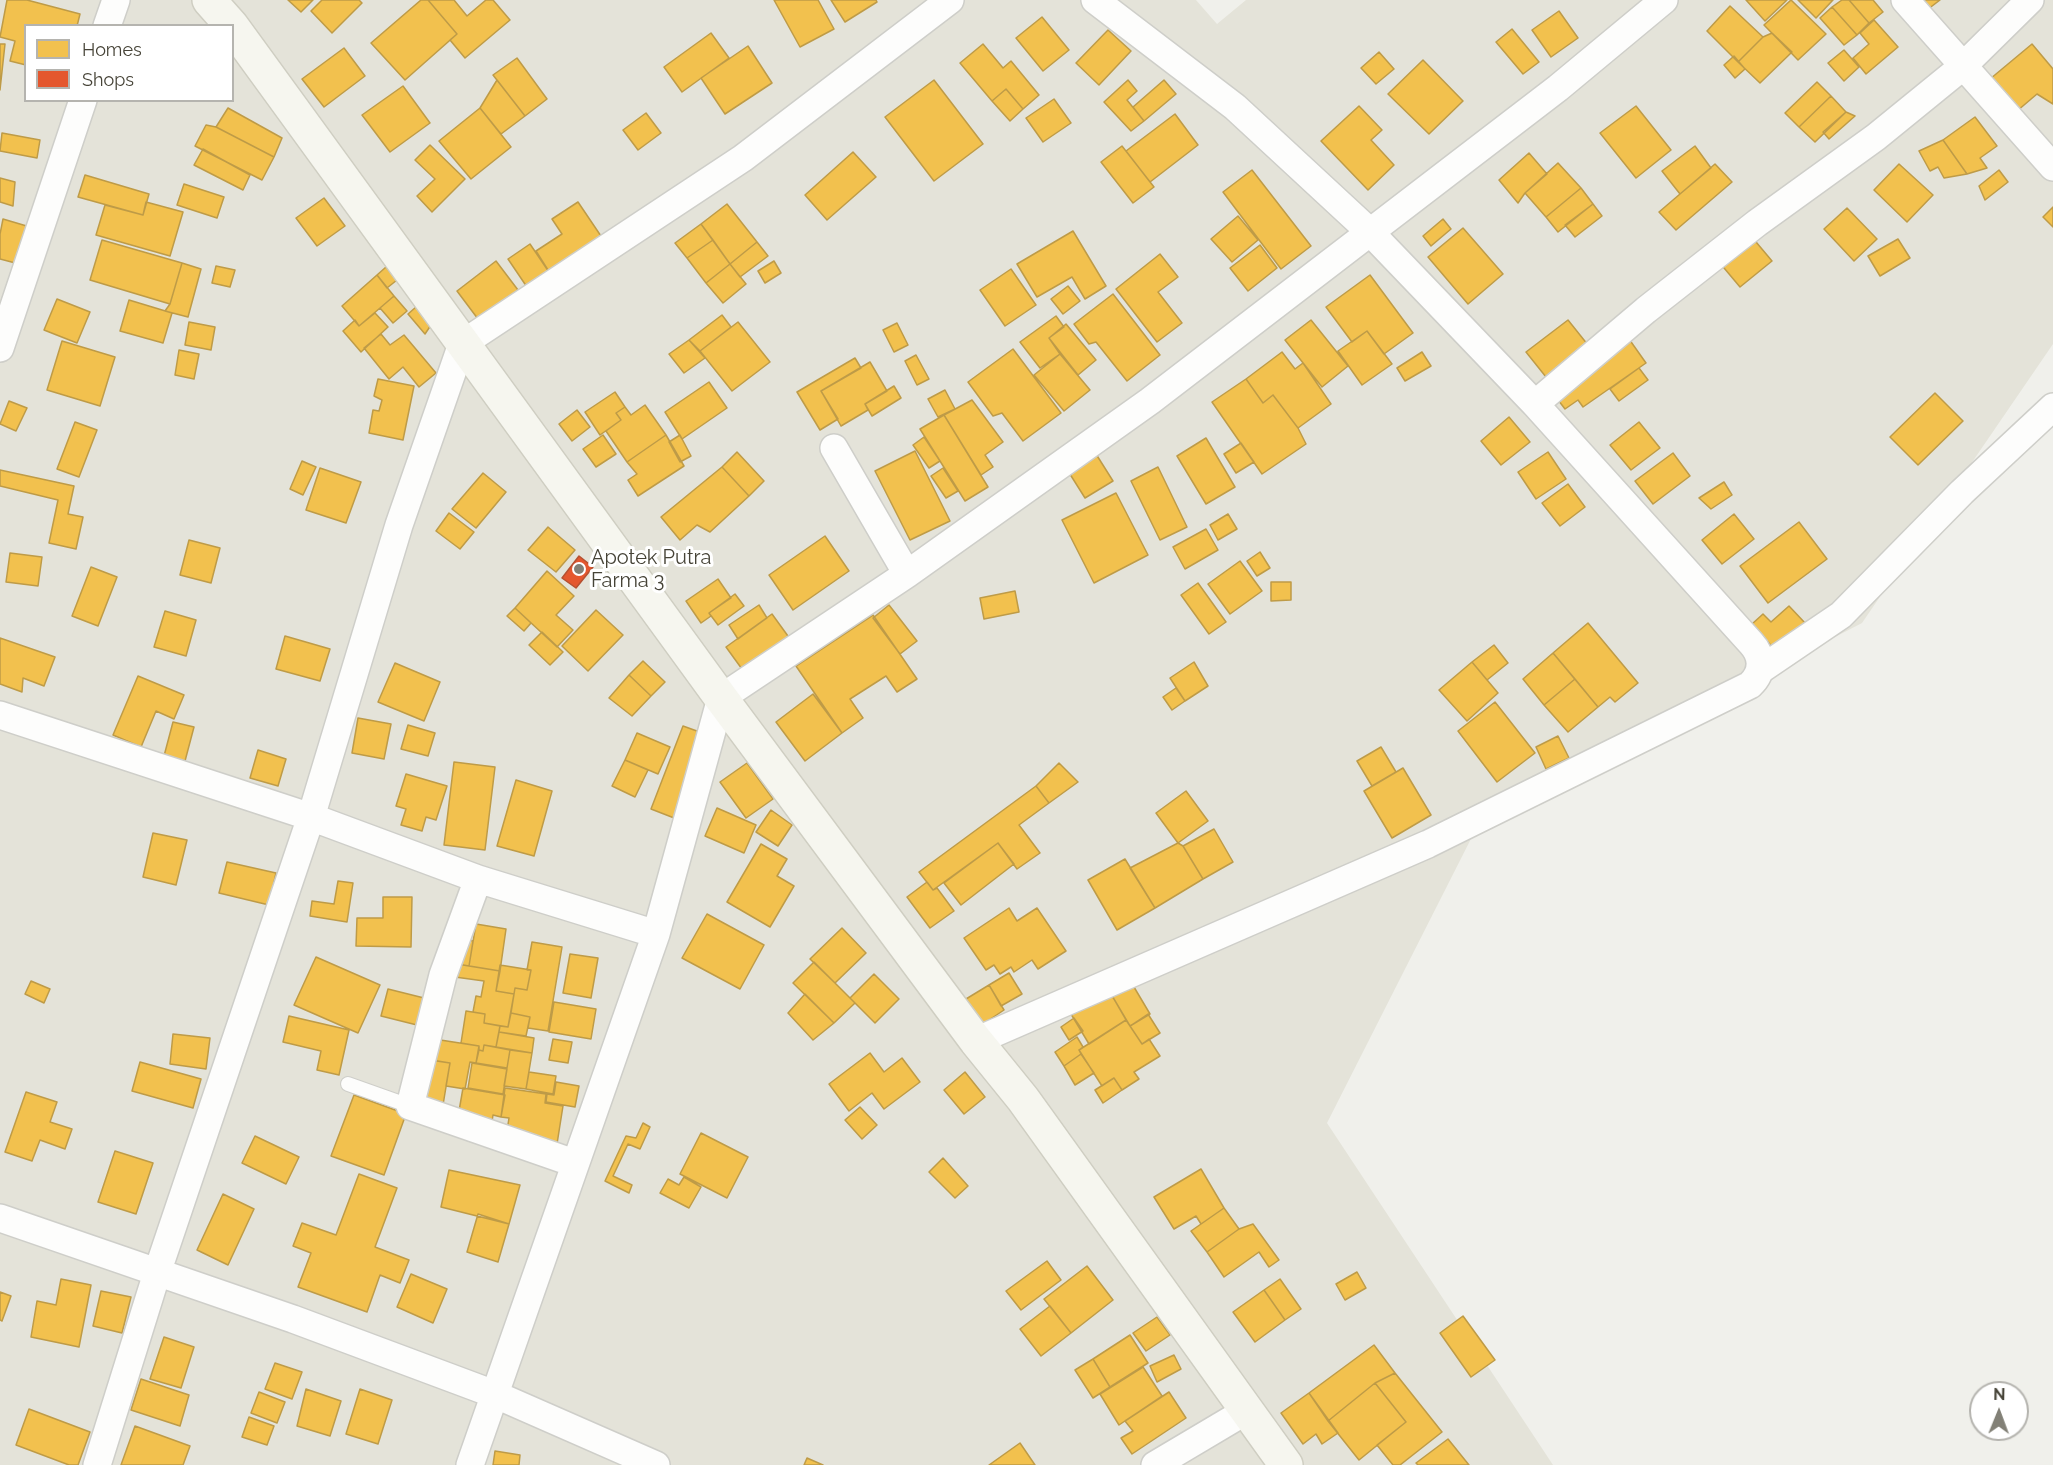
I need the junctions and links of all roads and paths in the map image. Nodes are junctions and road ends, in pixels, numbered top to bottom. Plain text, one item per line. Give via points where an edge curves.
1 (116, 0) edge
2 (209, 0) edge
3 (950, 0) edge
4 (1095, 0) edge
5 (1664, 0) edge
6 (1905, 0) edge
7 (2030, 0) edge
8 (108, 24) edge
9 (230, 24) edge
10 (234, 29) edge
11 (1962, 67) junction
12 (82, 102) edge
13 (2053, 167) edge
14 (1369, 231) junction
15 (462, 344) junction
16 (0, 348) edge
17 (1535, 404) junction
18 (2053, 407) edge
19 (834, 448) dead end
20 (907, 574) junction
21 (1760, 670) junction
22 (721, 698) junction
23 (0, 715) edge
24 (311, 817) junction
25 (478, 879) junction
26 (656, 934) junction
27 (976, 1041) junction
28 (348, 1084) dead end
29 (410, 1106) junction
30 (574, 1162) junction
31 (0, 1218) edge
32 (157, 1274) junction
33 (494, 1394) junction
34 (1246, 1411) junction
35 (97, 1465) edge
36 (470, 1465) edge
37 (656, 1465) edge
38 (1155, 1465) edge
39 (1286, 1465) edge

1 - 8 street
2 - 9 street
3 - 15 street via 743,158
4 - 14 street via 1235,107
5 - 14 street via 1558,88
6 - 11 street
7 - 11 street
10 - 15 street
11 - 13 street
11 - 17 street via 1876,137 1646,310
12 - 16 street
14 - 17 street
14 - 20 street via 1150,401
15 - 22 street
15 - 24 street via 399,525
17 - 21 street via 1756,649
18 - 21 street via 1840,615
19 - 20 street
20 - 22 street
21 - 27 street via 1750,685 1428,844
22 - 26 street
22 - 27 street
23 - 24 street
24 - 25 street
24 - 32 street
25 - 26 street
25 - 29 street via 443,975
26 - 30 street
27 - 34 street via 1023,1099
28 - 29 lane
29 - 30 street
30 - 33 street
31 - 32 street
32 - 33 street via 293,1319
32 - 35 street
33 - 36 street
33 - 37 street
34 - 38 street
34 - 39 street

